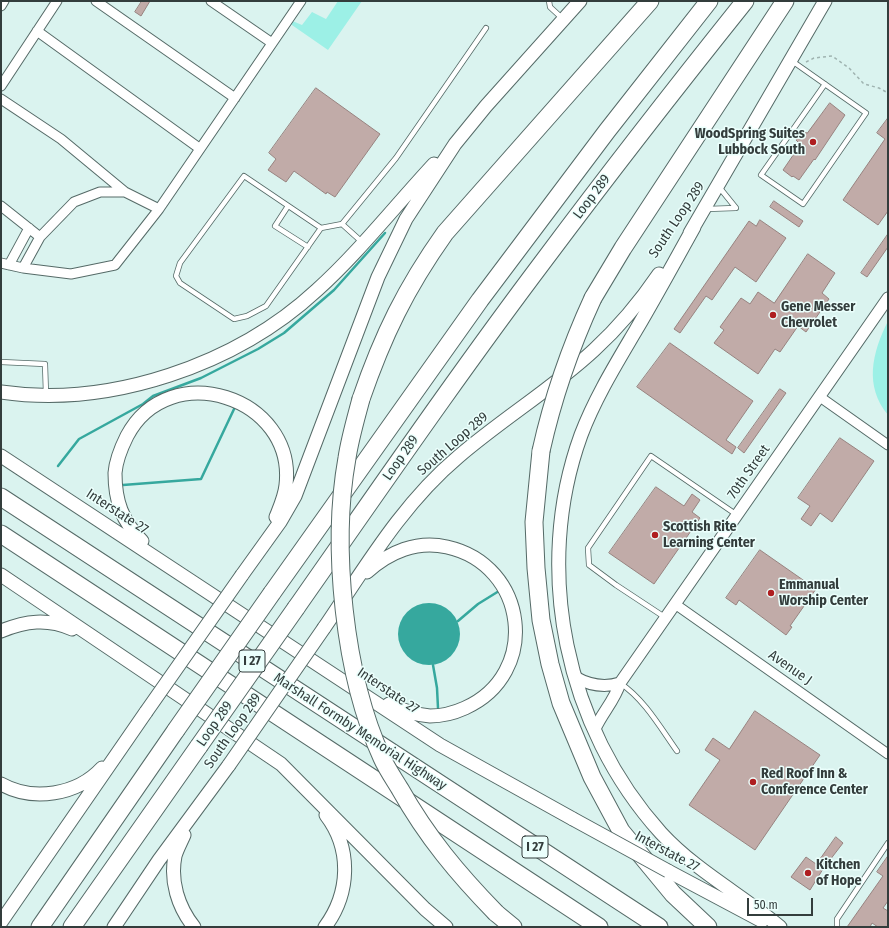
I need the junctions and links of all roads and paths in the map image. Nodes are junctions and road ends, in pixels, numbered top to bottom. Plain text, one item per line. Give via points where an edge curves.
1 (4, 1) edge
2 (57, 1) edge
3 (96, 1) edge
4 (211, 1) edge
5 (302, 1) edge
6 (549, 1) edge
7 (580, 1) edge
8 (650, 1) edge
9 (709, 1) edge
10 (745, 1) edge
11 (785, 1) edge
12 (824, 1) edge
13 (1, 6) edge
14 (563, 19) junction
15 (486, 28) dead end
16 (36, 31) junction
17 (272, 43) junction
18 (795, 63) junction
19 (825, 84) junction
20 (1, 86) edge
21 (888, 93) edge
22 (235, 98) junction
23 (1, 99) edge
24 (486, 106) junction
25 (199, 148) junction
26 (718, 186) junction
27 (125, 192) junction
28 (1, 206) edge
29 (288, 206) junction
30 (159, 209) junction
31 (705, 209) junction
32 (342, 224) junction
33 (694, 227) junction
34 (28, 228) junction
35 (321, 228) junction
36 (40, 237) junction
37 (363, 242) junction
38 (308, 247) junction
39 (5, 264) edge
40 (22, 268) junction
41 (888, 298) edge
42 (1, 362) edge
43 (1, 392) edge
44 (46, 394) junction
45 (820, 397) junction
46 (888, 445) edge
47 (1, 456) edge
48 (1, 497) edge
49 (737, 515) junction
50 (1, 534) edge
51 (263, 547) junction
52 (159, 558) junction
53 (1, 575) edge
54 (354, 584) junction
55 (675, 604) junction
56 (666, 618) junction
57 (1, 631) edge
58 (121, 655) junction
59 (575, 676) junction
60 (346, 682) junction
61 (620, 683) junction
62 (595, 729) junction
63 (124, 744) junction
64 (677, 751) dead end
65 (888, 754) edge
66 (281, 764) junction
67 (1, 784) edge
68 (196, 810) junction
69 (888, 843) edge
70 (1, 922) edge
71 (40, 927) edge
72 (72, 927) edge
73 (114, 927) edge
74 (194, 927) edge
75 (326, 927) edge
76 (446, 927) edge
77 (513, 927) edge
78 (599, 927) edge
79 (659, 927) edge
80 (708, 927) edge
81 (772, 927) edge
82 (780, 927) edge
83 (837, 927) edge

1 - 13 street
2 - 16 street
3 - 22 street
4 - 17 street
5 - 17 street
6 - 14 lane via 550,7
7 - 14 main road
8 - 77 highway, bridge via 445,233 418,271 396,310 375,357 361,399 347,458 340,534 342,594 363,708 382,758 416,817 456,871
9 - 71 highway, Loop 289, bridge via 480,300
10 - 72 highway, Loop 289, bridge via 663,103 545,259 400,459
11 - 80 highway, bridge via 593,298 565,362 550,412 541,451 534,522 541,620 550,664 561,703 589,770 621,831 673,894
12 - 18 main road, South Loop 289
14 - 24 main road
15 - 32 lane via 396,158
16 - 20 street
16 - 25 street
17 - 22 street
18 - 19 lane
18 - 21 path via 832,56 849,68 864,84
18 - 26 main road, South Loop 289
19 - 19 lane via 866,113 803,204 761,175
22 - 25 street
23 - 27 street via 61,139
24 - 37 main road
24 - 51 main road via 455,144 406,219 392,246 339,377 295,496
25 - 30 street
26 - 31 main road, South Loop 289
26 - 31 lane via 736,208
27 - 30 street
27 - 36 street via 100,192 74,202
28 - 34 street
29 - 35 lane
29 - 38 lane via 275,226
29 - 38 lane via 244,176 180,263 176,276 180,283 234,319 247,316 266,306
30 - 40 street via 115,265 71,274
31 - 33 main road, South Loop 289
32 - 35 lane
32 - 37 lane
33 - 54 main road, South Loop 289 via 631,312 593,351 458,457 421,492 392,528
33 - 59 main road via 603,387 590,413 573,462 563,509 559,584 563,626
34 - 36 street
34 - 39 street
35 - 38 lane
36 - 40 street
37 - 44 main road via 316,291 273,325 236,348 195,366 137,384 106,390
39 - 40 street
41 - 45 street, 70th Street
42 - 44 lane via 45,364
43 - 44 main road
45 - 46 street
45 - 49 street, 70th Street
47 - 52 main road, Interstate 27
48 - 79 highway, Marshall Formby Memorial Highway / I 27
49 - 55 street, 70th Street
49 - 56 lane via 651,456 588,548 589,565
50 - 78 highway, I 27
51 - 52 main road via 286,486 280,444 266,424 240,402 210,393 185,394 160,403 140,418 122,446 116,469 115,487 123,518 130,529
51 - 63 main road, bridge
52 - 60 main road, Interstate 27
53 - 58 main road
54 - 60 main road via 385,557 409,547 433,545 457,549 487,566 503,586 514,613 515,641 512,655 498,684 472,705 446,714 414,714
54 - 68 main road, South Loop 289, bridge
55 - 56 street, 70th Street
55 - 65 street, Avenue J
56 - 61 street, 70th Street
57 - 58 main road via 29,622 53,622
58 - 66 main road
59 - 61 street via 601,686
59 - 62 main road
60 - 81 main road, Interstate 27, bridge via 440,745
61 - 62 street, 70th Street via 617,693
61 - 64 lane via 631,690
62 - 82 main road via 622,781 642,811 663,835 705,873
63 - 67 main road via 98,772 69,789 55,793 30,794 15,791
63 - 70 main road
66 - 75 main road via 327,817 337,834 344,856 345,883 341,900
66 - 76 main road
68 - 73 main road, South Loop 289
68 - 74 main road via 175,854 174,869 177,897
69 - 83 lane via 837,919

